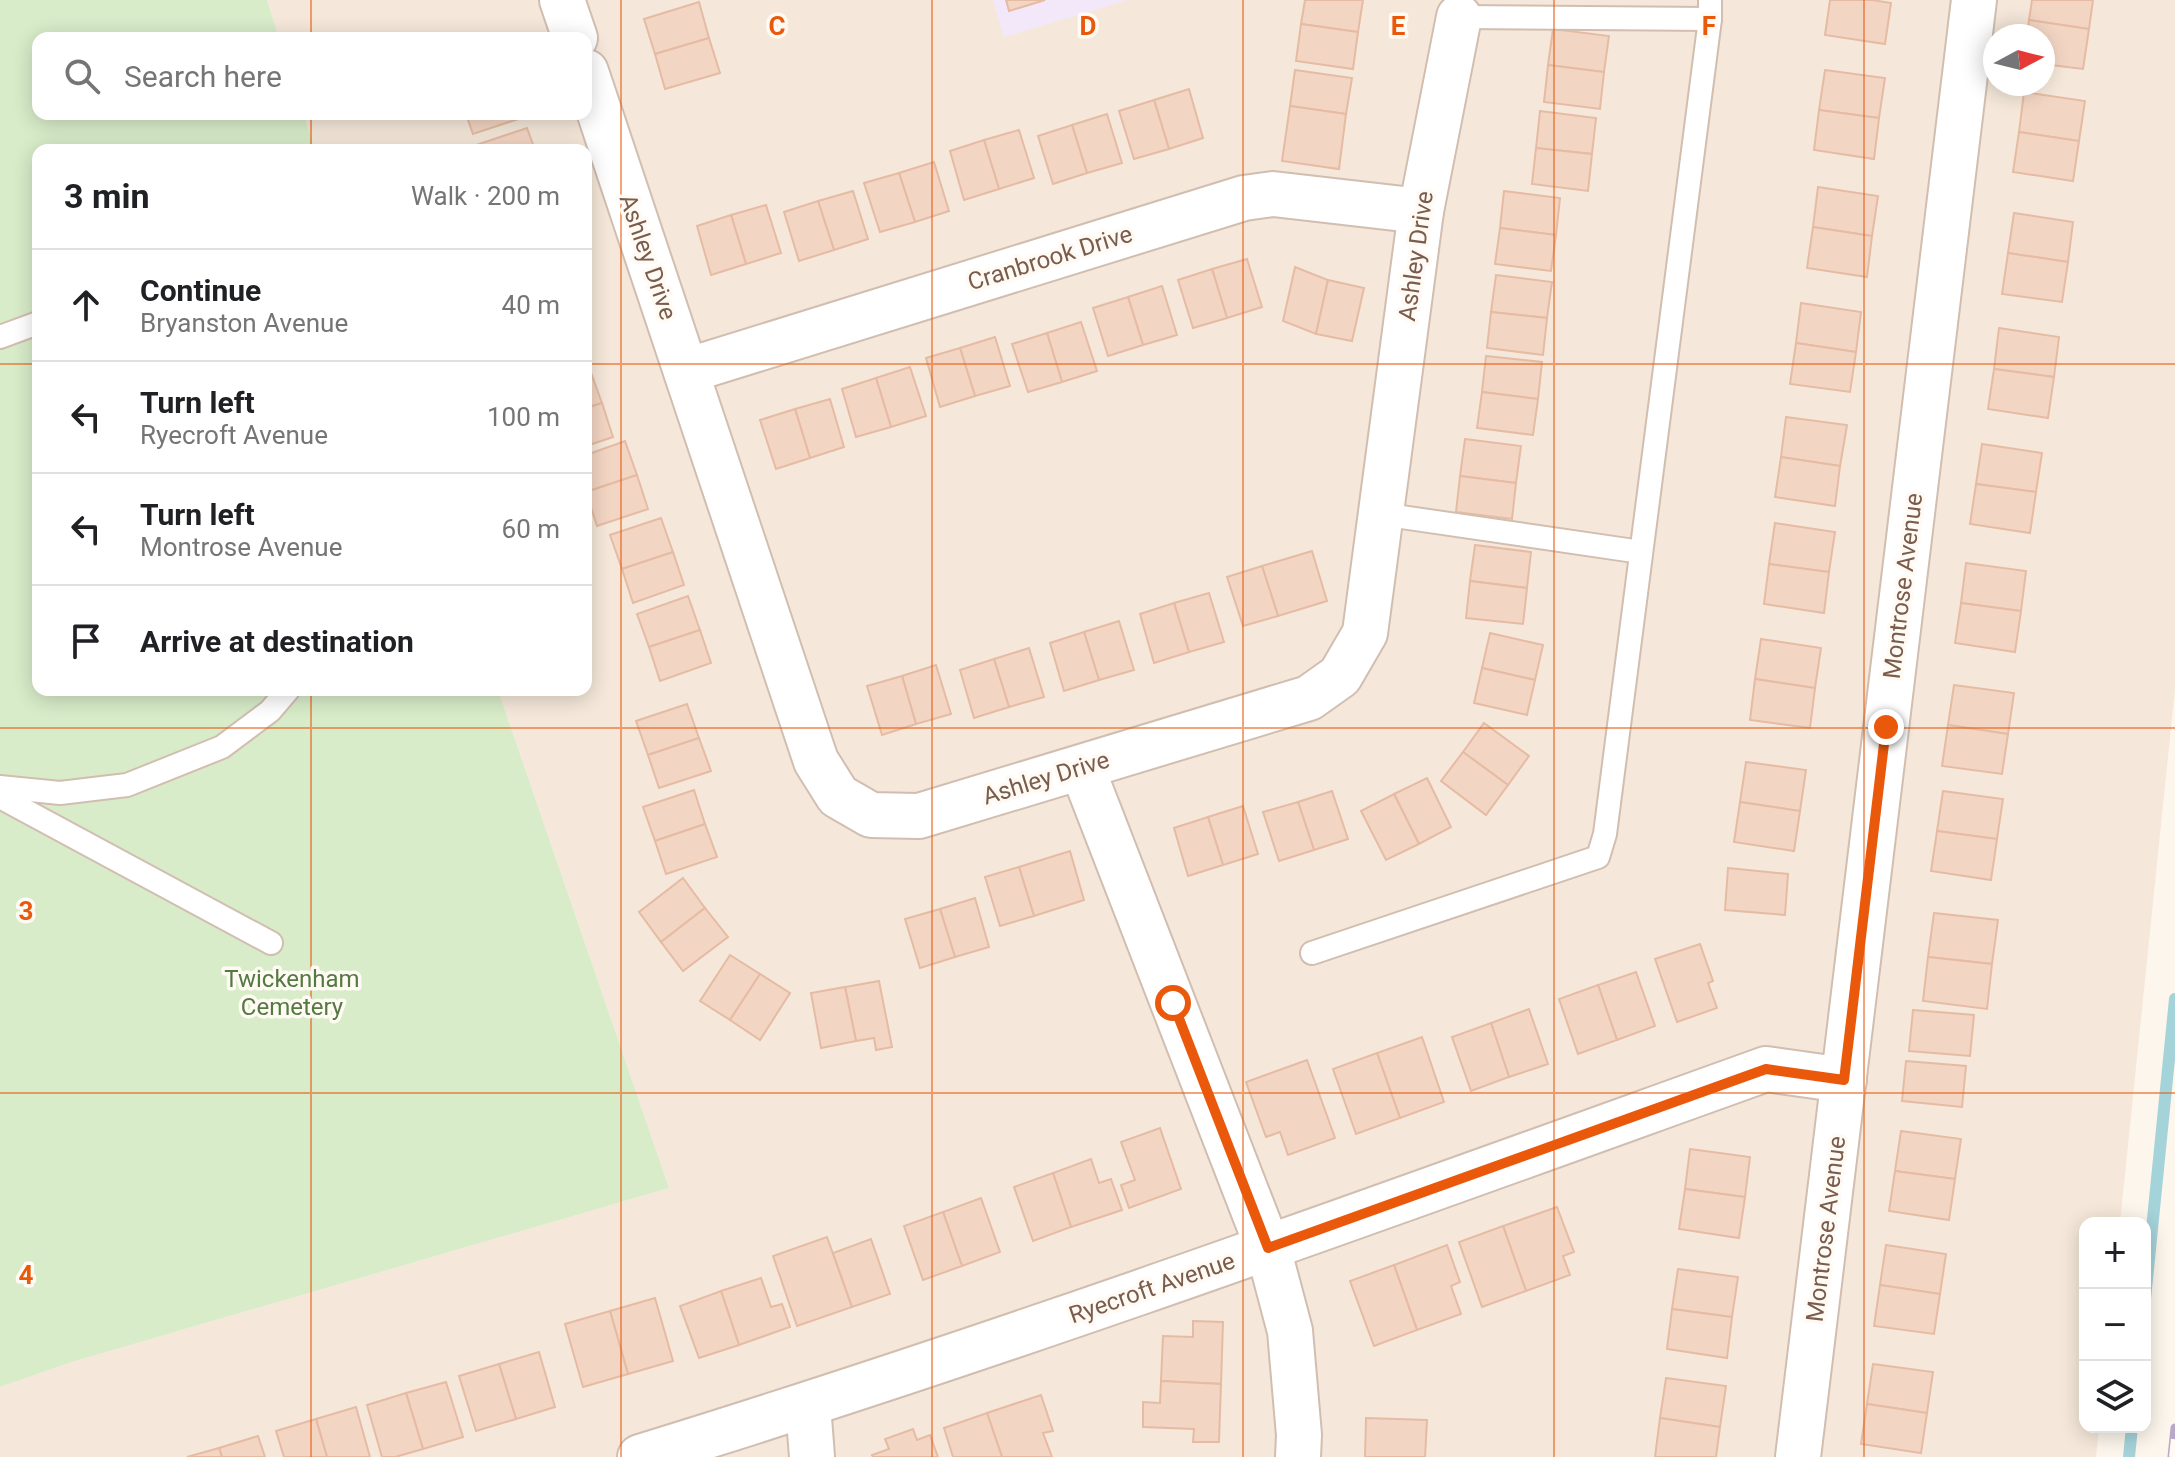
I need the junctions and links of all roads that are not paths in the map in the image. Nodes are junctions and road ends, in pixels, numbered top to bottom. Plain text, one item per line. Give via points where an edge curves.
1 (562, 0) edge
2 (1974, 0) edge
3 (1710, 10) edge
4 (1459, 17) joint
5 (573, 32) edge
6 (592, 90) edge
7 (1421, 211) junction
8 (32, 325) edge
9 (0, 337) edge
10 (686, 371) junction
11 (1381, 514) junction
12 (1641, 552) junction
13 (283, 696) edge
14 (1082, 768) junction
15 (0, 787) edge
16 (0, 797) edge
17 (271, 943) dead end
18 (1312, 953) dead end
19 (1844, 1080) junction
20 (1268, 1248) junction
21 (808, 1405) junction
22 (640, 1457) edge
23 (812, 1457) edge
24 (1298, 1457) edge
25 (1798, 1457) edge

1 - 5 street
2 - 19 street, Montrose Avenue
3 - 4 lane
3 - 12 lane
4 - 7 street, Ashley Drive
6 - 10 street, Ashley Drive
7 - 10 street, Cranbrook Drive via 1273,194 1244,198
7 - 11 street, Ashley Drive
8 - 9 lane
10 - 14 street, Ashley Drive via 816,761 838,796 871,815 919,816
11 - 12 lane
11 - 14 street, Ashley Drive via 1365,633 1340,676 1309,698
12 - 18 lane via 1598,857
13 - 15 lane via 222,747 127,785 60,793
14 - 20 street
16 - 17 lane
19 - 20 street, Ryecroft Avenue via 1766,1069
19 - 25 street, Montrose Avenue
20 - 21 street, Ryecroft Avenue
20 - 24 street via 1290,1331
21 - 22 street, Ryecroft Avenue
21 - 23 street

